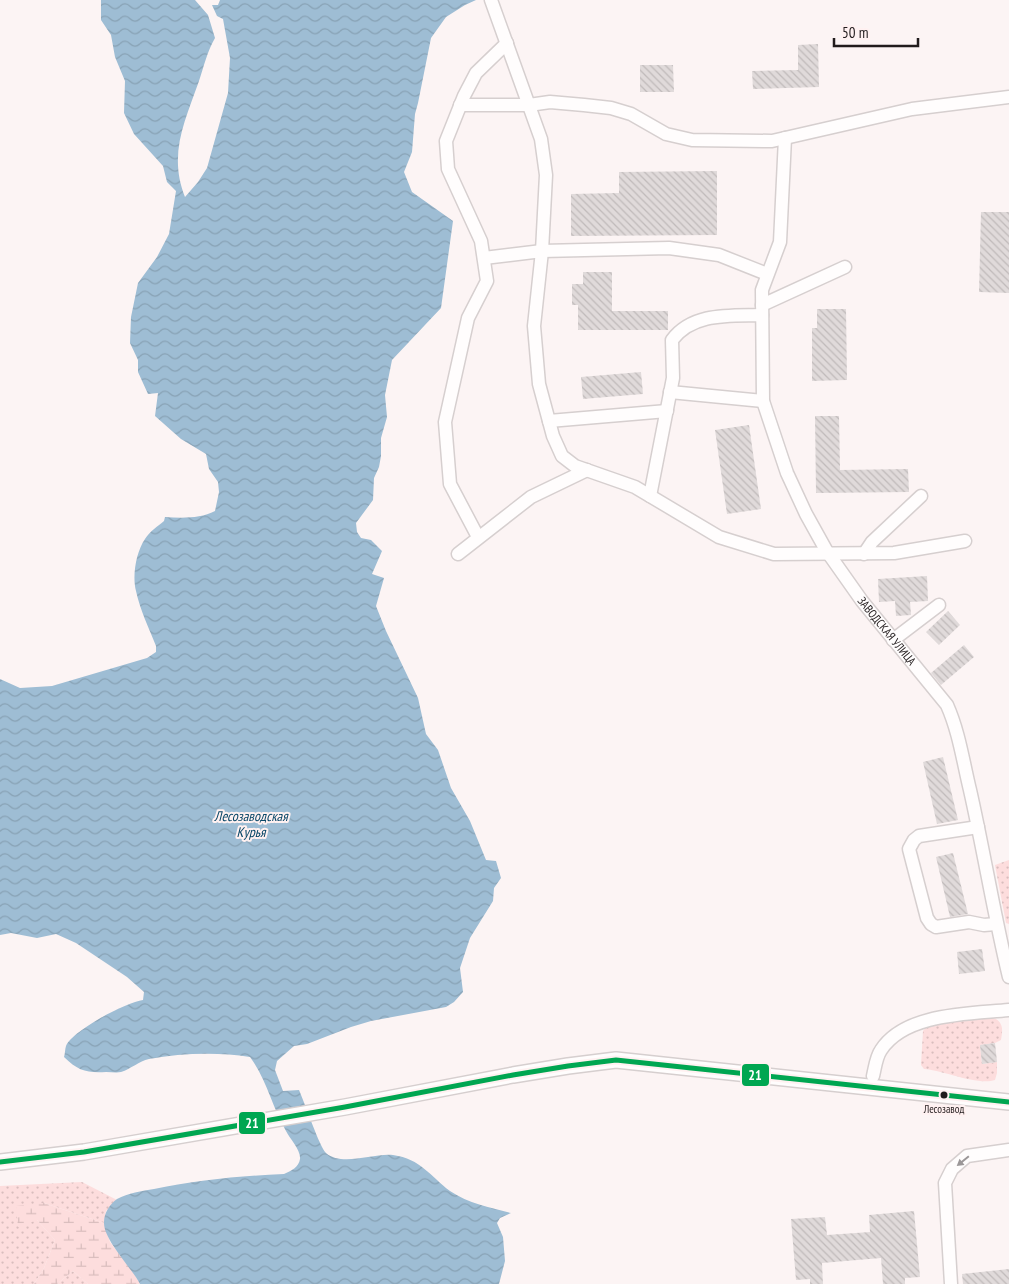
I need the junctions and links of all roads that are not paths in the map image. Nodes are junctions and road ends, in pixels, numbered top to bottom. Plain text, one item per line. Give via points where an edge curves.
1 (491, 0) edge
2 (507, 44) junction
3 (1009, 97) edge
4 (529, 105) junction
5 (460, 106) junction
6 (785, 138) junction
7 (542, 251) junction
8 (484, 258) junction
9 (846, 267) dead end
10 (767, 274) junction
11 (762, 310) junction
12 (670, 392) junction
13 (763, 401) junction
14 (667, 411) junction
15 (549, 421) junction
16 (587, 470) junction
17 (650, 496) junction
18 (921, 496) dead end
19 (478, 537) junction
20 (965, 541) dead end
21 (828, 553) junction
22 (458, 554) dead end
23 (864, 554) junction
24 (939, 605) dead end
25 (893, 640) junction
26 (978, 827) junction
27 (996, 924) junction
28 (1005, 945) edge
29 (1009, 977) edge
30 (1009, 1010) edge
31 (874, 1076) dead end
32 (1009, 1102) edge
33 (1009, 1150) edge
34 (0, 1162) edge
35 (952, 1284) edge

1 - 2 street
2 - 4 street
2 - 5 street via 476,73
3 - 6 street via 912,109
4 - 5 street
4 - 6 street via 550,102 611,108 666,134 692,140 772,141
4 - 7 street via 541,139 546,174
5 - 8 street via 446,141 448,169 481,241
6 - 10 street, ЗАВОДСКАЯ УЛИЦА via 780,242
7 - 8 street
7 - 10 street via 669,248 719,254
7 - 15 street via 534,326 540,384
8 - 19 street via 487,281 468,318 445,422 450,484
9 - 11 street
10 - 11 street, ЗАВОДСКАЯ УЛИЦА via 762,290
11 - 12 street via 706,317 677,333 672,340 674,378
11 - 13 street, ЗАВОДСКАЯ УЛИЦА
12 - 13 street
12 - 14 street
13 - 21 street, ЗАВОДСКАЯ УЛИЦА via 788,473
14 - 15 street
14 - 17 street
15 - 16 street via 562,456
16 - 17 street via 635,487
16 - 19 street via 532,497
17 - 21 street via 719,537 774,554
18 - 23 street via 872,542
19 - 22 street
20 - 23 street via 894,553
21 - 23 street
21 - 25 street, ЗАВОДСКАЯ УЛИЦА
24 - 25 street
25 - 26 street, ЗАВОДСКАЯ УЛИЦА via 947,705 955,723
26 - 27 street, ЗАВОДСКАЯ УЛИЦА
26 - 27 street via 919,836 909,849 931,924 936,927 969,922
27 - 28 street, ЗАВОДСКАЯ УЛИЦА
28 - 29 street, ЗАВОДСКАЯ УЛИЦА
30 - 31 street via 946,1016 904,1029 890,1038 879,1052
32 - 34 main road via 616,1060 513,1075 84,1152
33 -> 35 street via 967,1156 952,1169 945,1183

